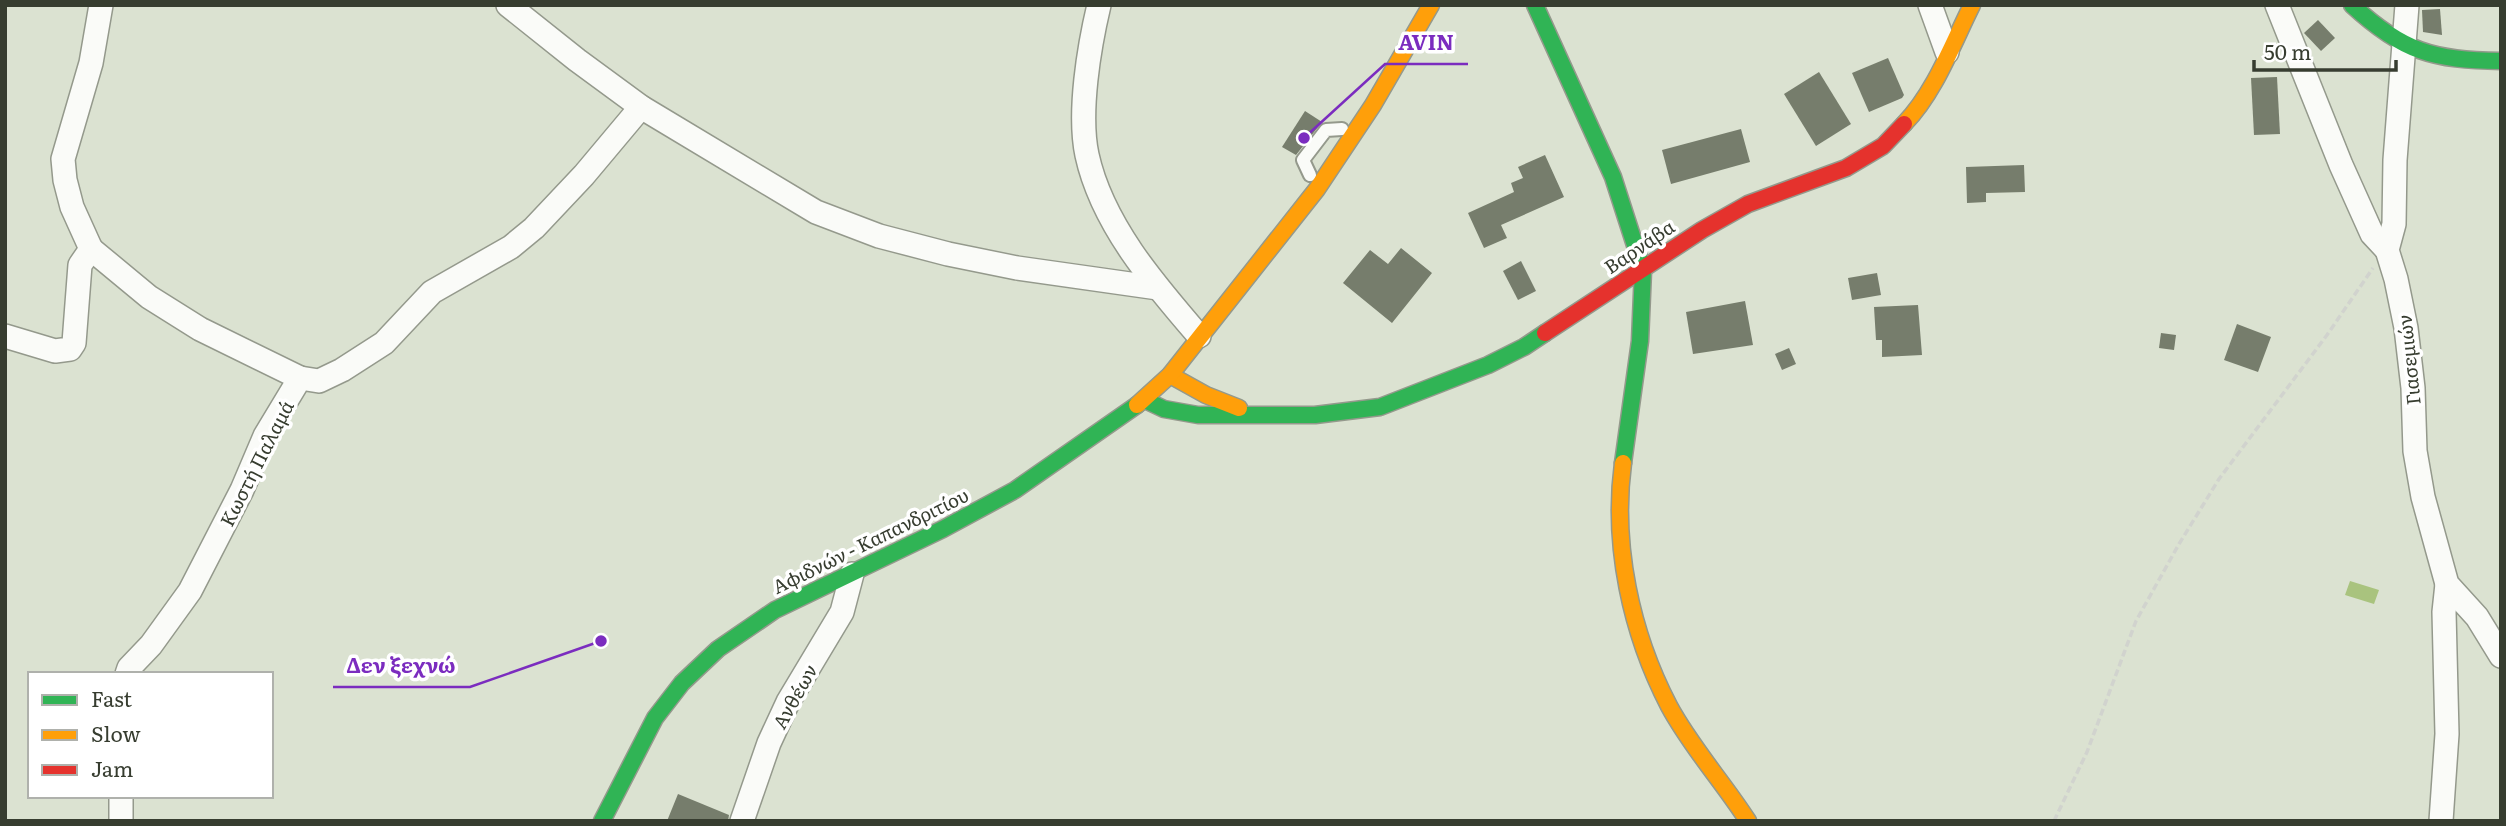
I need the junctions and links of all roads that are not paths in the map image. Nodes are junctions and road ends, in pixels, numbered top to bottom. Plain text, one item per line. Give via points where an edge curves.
1 (102, 5) edge
2 (508, 5) edge
3 (1099, 5) edge
4 (1431, 5) edge
5 (1535, 5) edge
6 (1930, 5) edge
7 (1972, 5) edge
8 (2277, 5) edge
9 (2352, 5) edge
10 (2407, 5) edge
11 (2405, 46) junction
12 (1947, 52) junction
13 (2501, 61) edge
14 (641, 107) junction
15 (1342, 129) dead end
16 (1310, 174) dead end
17 (91, 248) junction
18 (2387, 250) junction
19 (1643, 270) junction
20 (1158, 288) junction
21 (5, 336) edge
22 (1199, 336) junction
23 (1170, 375) junction
24 (300, 379) junction
25 (1145, 400) junction
26 (1258, 415) junction
27 (852, 574) junction
28 (2447, 584) junction
29 (2501, 656) edge
30 (128, 672) edge
31 (121, 798) edge
32 (121, 821) edge
33 (603, 821) edge
34 (742, 821) edge
35 (1748, 821) edge
36 (2441, 821) edge

1 - 17 street via 63,159 72,207
2 - 14 street
3 - 20 street via 1085,102 1087,153 1101,196
4 - 22 street, Αφιδνών - Καπανδριτίου via 1317,189
5 - 19 street via 1613,177
6 - 12 street
7 - 12 street, Βαρνάβα
8 - 18 street via 2341,165 2372,234
9 - 11 street
10 - 11 street, Γιασεμιών
11 - 13 street via 2447,60
11 - 18 street, Γιασεμιών via 2394,225
12 - 19 street, Βαρνάβα via 1915,113 1883,146 1846,169 1748,204
14 - 20 street via 816,212 879,236 1017,268
14 - 24 street, Κωστή Παλαμά via 534,228 511,247 432,292 384,343 342,370 319,381
15 - 16 lane via 1326,130 1303,160
17 - 21 street via 80,265 76,337 70,349 55,351
17 - 24 street via 149,297 200,329
18 - 28 street, Γιασεμιών via 2406,328 2423,497
19 - 26 street, Βαρνάβα via 1524,347 1407,398 1380,407 1315,415
19 - 35 street via 1640,341 1621,480 1627,584 1636,627 1669,706
20 - 22 street
22 - 23 street, Αφιδνών - Καπανδριτίου
23 - 25 street, Αφιδνών - Καπανδριτίου
23 - 26 street, Βαρνάβα
24 - 30 street, Κωστή Παλαμά via 265,436 190,591
25 - 26 street, Βαρνάβα via 1179,413
25 - 27 street, Αφιδνών - Καπανδριτίου via 1015,490
27 - 33 street, Αφιδνών - Καπανδριτίου via 775,610 700,665 655,718
27 - 34 street, Ανθέων via 842,612 769,743
28 - 29 street, Γιασεμιών
28 - 36 street via 2447,734
31 - 32 street

